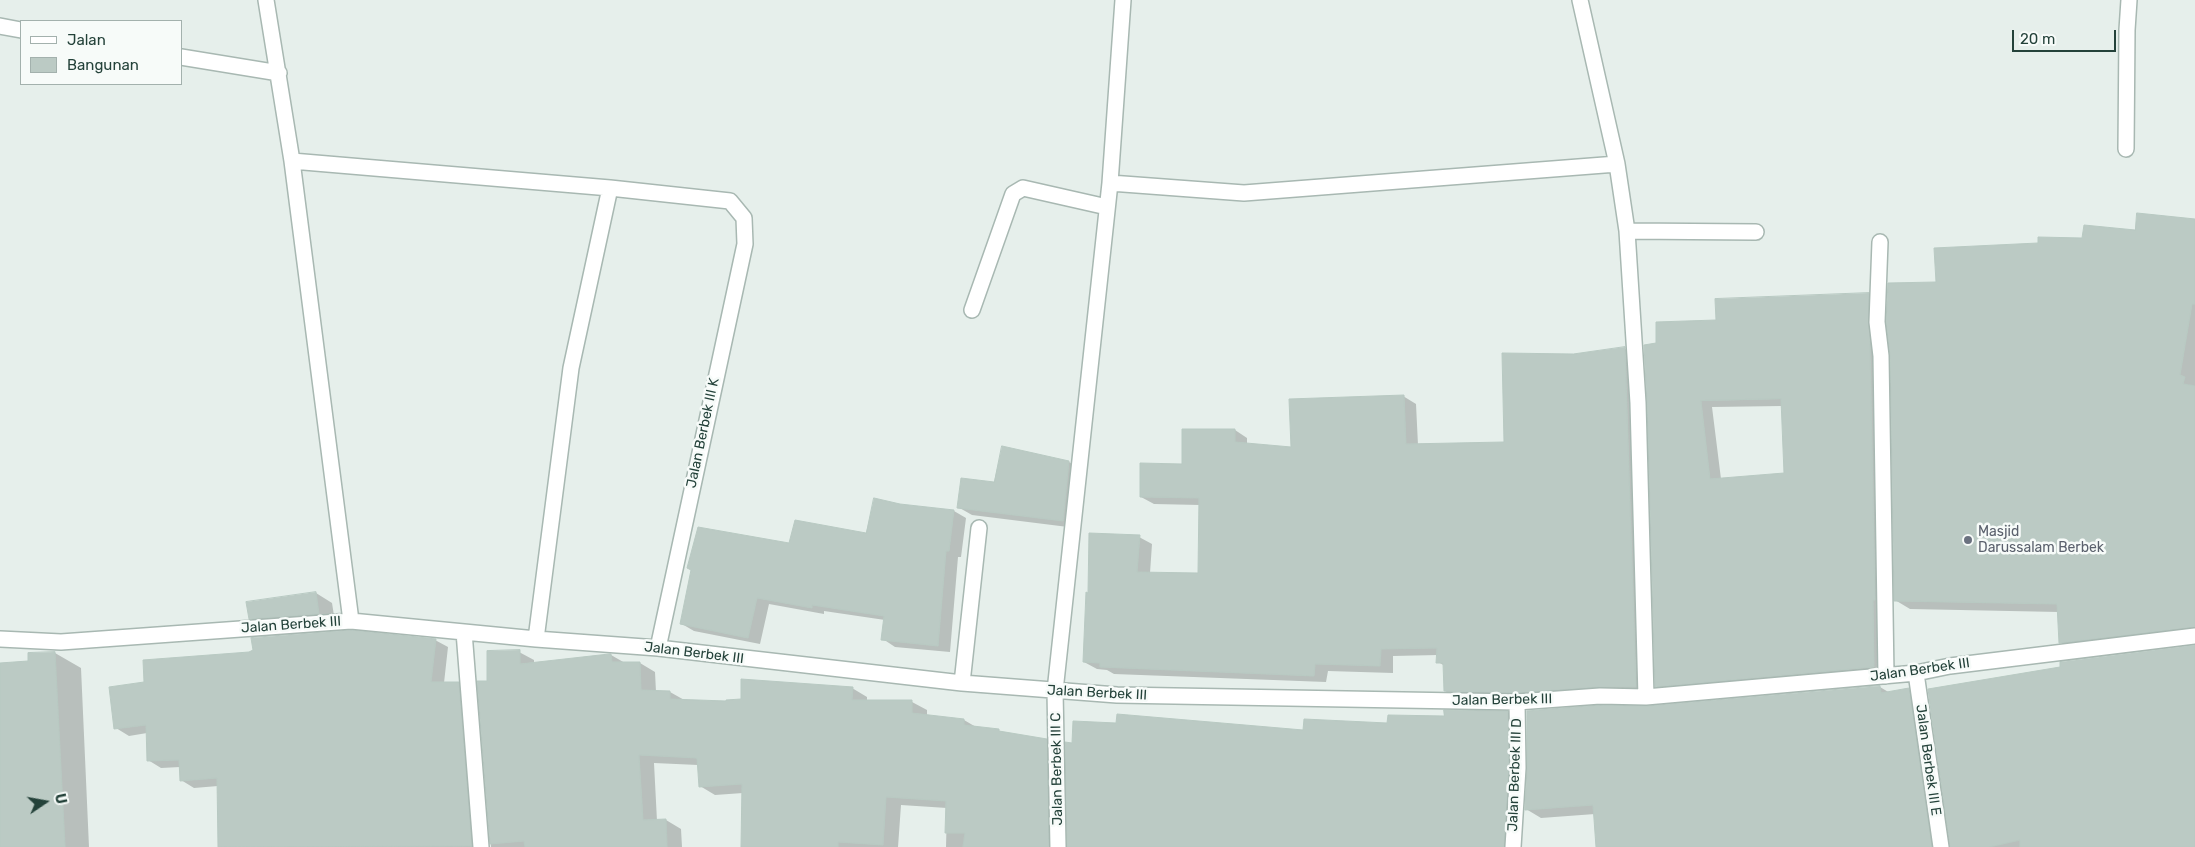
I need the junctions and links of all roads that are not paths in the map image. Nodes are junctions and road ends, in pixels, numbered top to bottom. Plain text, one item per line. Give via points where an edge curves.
1 (266, 0) edge
2 (1123, 0) edge
3 (1580, 0) edge
4 (2129, 0) edge
5 (0, 26) edge
6 (20, 30) edge
7 (182, 57) edge
8 (279, 73) junction
9 (2126, 150) dead end
10 (292, 161) junction
11 (1617, 164) junction
12 (1110, 183) junction
13 (610, 188) junction
14 (1107, 207) junction
15 (1627, 231) junction
16 (1756, 232) dead end
17 (1880, 242) dead end
18 (972, 310) dead end
19 (979, 528) dead end
20 (351, 621) junction
21 (464, 632) junction
22 (2195, 636) edge
23 (0, 639) edge
24 (536, 639) junction
25 (658, 648) junction
26 (1916, 673) junction
27 (1886, 676) junction
28 (962, 684) junction
29 (1055, 691) junction
30 (1646, 697) junction
31 (1517, 702) junction
32 (481, 847) edge
33 (1058, 847) edge
34 (1513, 847) edge
35 (1941, 847) edge

1 - 8 street
2 - 12 street, Jalan Berbek III C
3 - 11 street
4 - 9 street
5 - 6 street
7 - 8 street
8 - 10 street
10 - 13 street
10 - 20 street
11 - 12 street via 1244,193
11 - 15 street
12 - 14 street, Jalan Berbek III C
13 - 24 street via 570,368
13 - 25 street, Jalan Berbek III K via 730,201 744,218 745,244
14 - 18 street via 1023,188 1013,194
14 - 29 street, Jalan Berbek III C
15 - 16 street
15 - 30 street via 1638,402
17 - 27 street via 1877,322 1881,356
19 - 28 street
20 - 21 street, Jalan Berbek III
20 - 23 street, Jalan Berbek III via 61,642
21 - 24 street, Jalan Berbek III
21 - 32 street
22 - 26 street, Jalan Berbek III
24 - 25 street, Jalan Berbek III
25 - 28 street, Jalan Berbek III
26 - 27 street, Jalan Berbek III
26 - 35 street, Jalan Berbek III E
27 - 30 street, Jalan Berbek III
28 - 29 street, Jalan Berbek III
29 - 31 street, Jalan Berbek III
29 - 33 street, Jalan Berbek III C
30 - 31 street, Jalan Berbek III via 1600,696
31 - 34 street, Jalan Berbek III D via 1518,768

